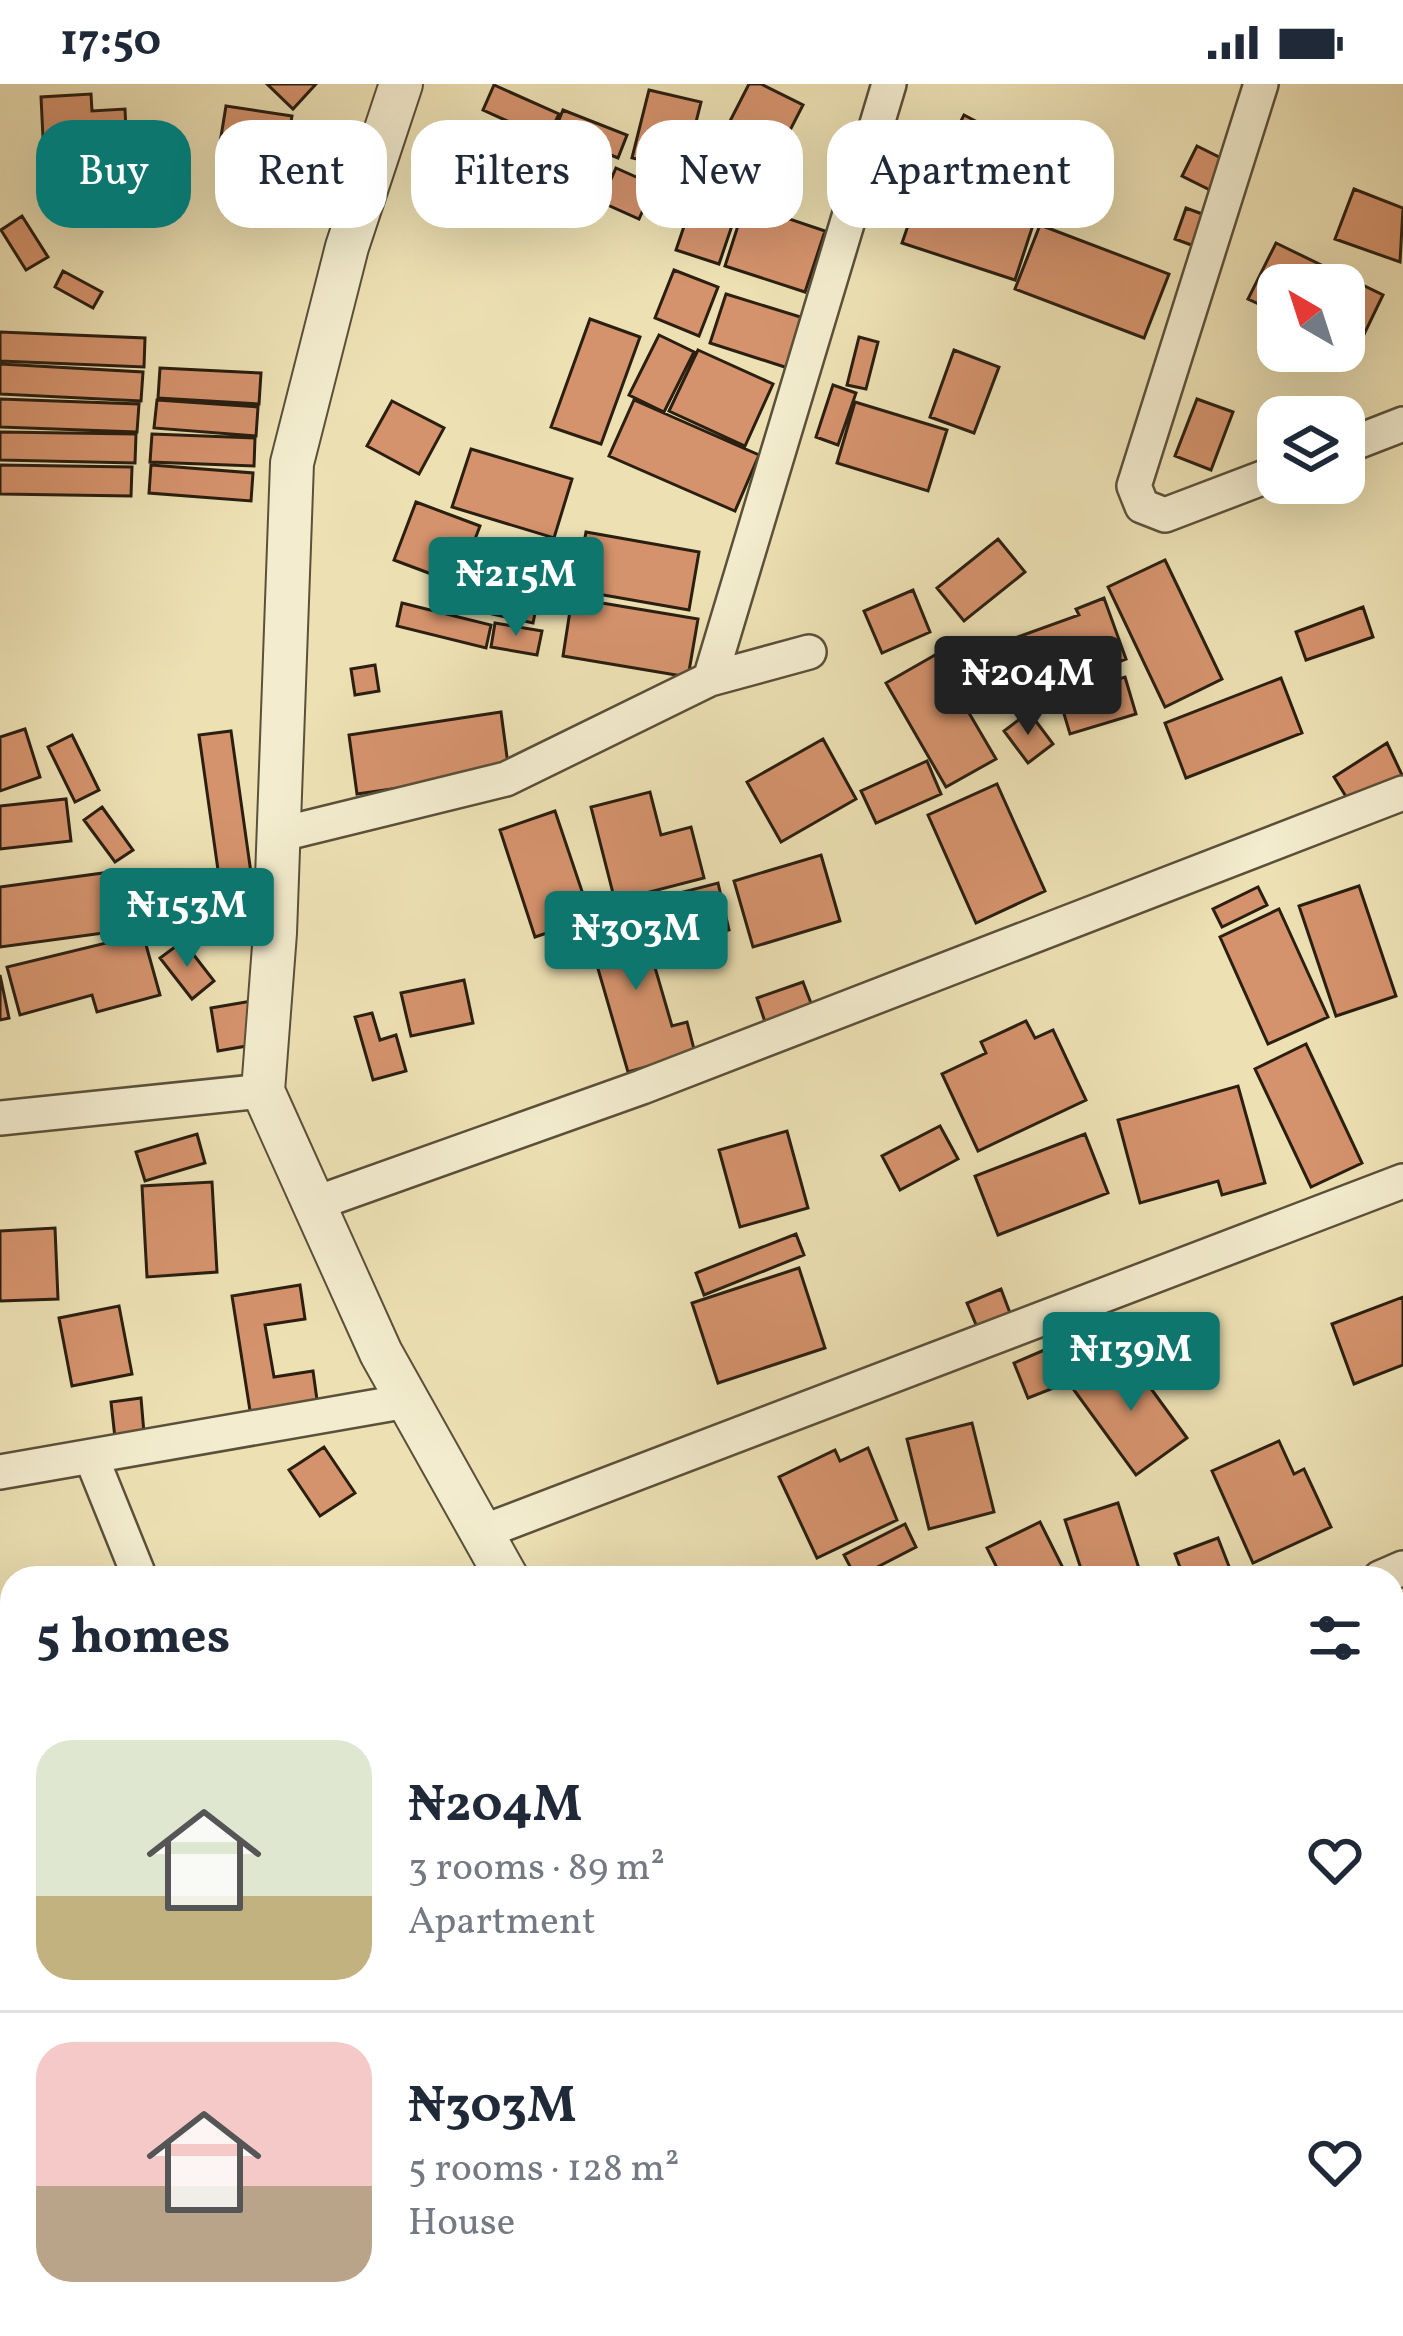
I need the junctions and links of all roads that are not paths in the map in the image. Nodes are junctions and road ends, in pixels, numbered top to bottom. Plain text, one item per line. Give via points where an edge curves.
1 (401, 84) edge
2 (889, 84) edge
3 (1261, 84) edge
4 (1403, 424) edge
5 (1365, 439) edge
6 (1257, 480) edge
7 (809, 652) dead end
8 (710, 679) junction
9 (1403, 793) edge
10 (278, 835) junction
11 (263, 1091) junction
12 (0, 1118) edge
13 (1403, 1181) edge
14 (311, 1205) junction
15 (407, 1401) junction
16 (92, 1459) junction
17 (0, 1472) edge
18 (480, 1533) junction
19 (135, 1566) edge
20 (500, 1566) edge

1 - 10 street via 347,247 292,463
2 - 8 street
3 - 6 street via 1134,486 1142,506 1165,514
4 - 5 street
7 - 8 street
8 - 10 street via 506,779
9 - 14 street via 642,1087
10 - 11 street
11 - 12 street
11 - 14 street
13 - 18 street
14 - 15 street
15 - 16 street
15 - 18 street
16 - 17 street
16 - 19 street
18 - 20 street

